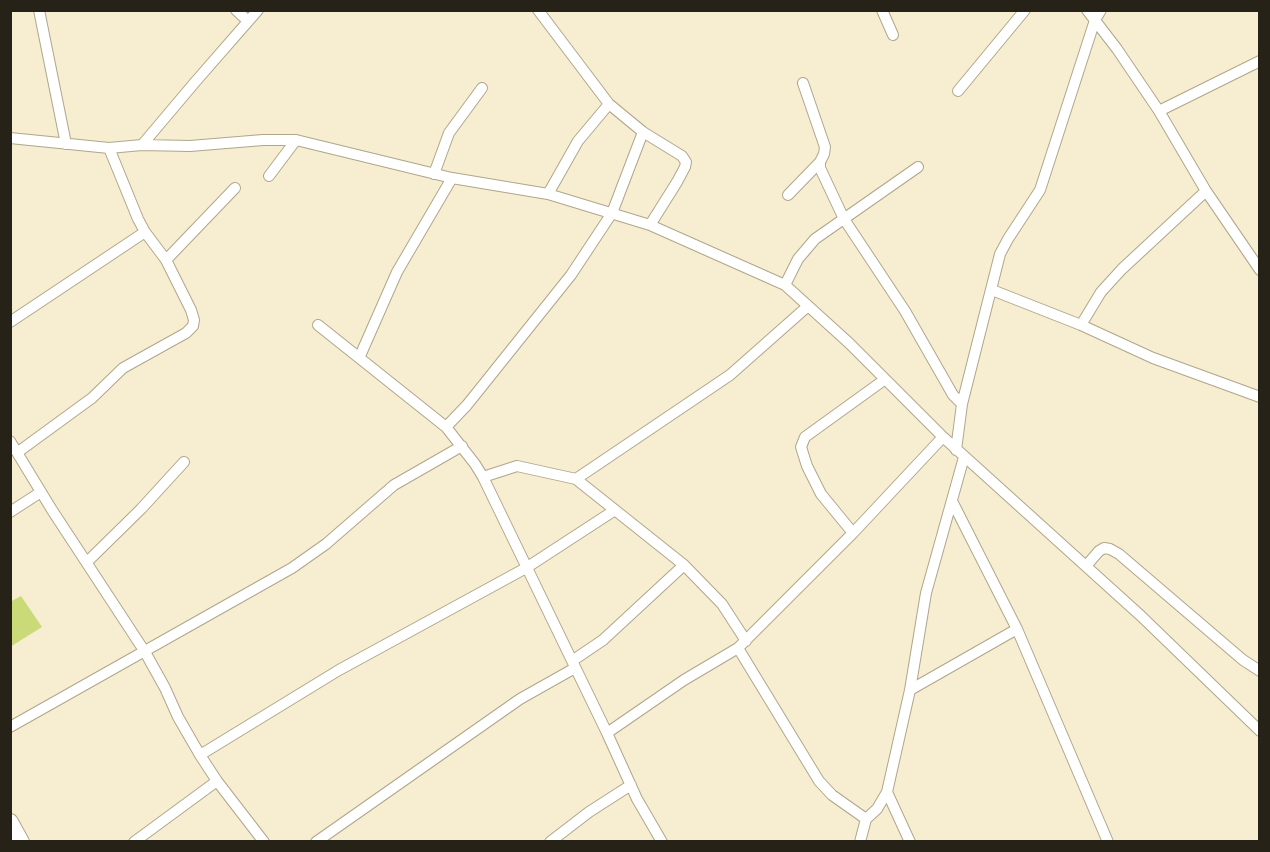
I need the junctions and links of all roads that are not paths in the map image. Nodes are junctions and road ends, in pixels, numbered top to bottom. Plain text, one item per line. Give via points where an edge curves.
1 (39, 10) edge
2 (236, 10) edge
3 (258, 10) edge
4 (538, 10) edge
5 (882, 10) edge
6 (1025, 10) edge
7 (1087, 10) edge
8 (1098, 15) edge
9 (248, 21) junction
10 (893, 35) dead end
11 (1260, 61) edge
12 (803, 83) dead end
13 (482, 88) dead end
14 (958, 91) dead end
15 (609, 104) junction
16 (1160, 111) junction
17 (643, 132) junction
18 (10, 138) edge
19 (296, 140) junction
20 (66, 144) junction
21 (142, 145) junction
22 (109, 148) junction
23 (820, 162) junction
24 (918, 167) dead end
25 (434, 174) junction
26 (268, 176) dead end
27 (452, 178) junction
28 (235, 188) dead end
29 (1206, 191) junction
30 (548, 194) junction
31 (788, 195) dead end
32 (612, 213) junction
33 (844, 219) junction
34 (650, 225) junction
35 (145, 232) junction
36 (166, 260) junction
37 (1260, 270) edge
38 (785, 285) junction
39 (992, 290) junction
40 (808, 306) junction
41 (10, 322) edge
42 (318, 325) dead end
43 (1081, 325) junction
44 (360, 357) junction
45 (884, 380) junction
46 (1260, 398) edge
47 (962, 404) junction
48 (446, 427) junction
49 (943, 437) junction
50 (10, 441) edge
51 (462, 446) junction
52 (18, 452) junction
53 (960, 454) junction
54 (184, 462) dead end
55 (483, 477) junction
56 (576, 479) junction
57 (41, 492) junction
58 (952, 501) junction
59 (615, 510) junction
60 (10, 512) edge
61 (853, 533) junction
62 (87, 562) junction
63 (684, 566) junction
64 (1086, 566) junction
65 (526, 568) junction
66 (1017, 629) junction
67 (742, 644) junction
68 (145, 652) junction
69 (574, 665) junction
70 (1260, 671) edge
71 (910, 690) junction
72 (10, 727) edge
73 (1260, 731) edge
74 (607, 733) junction
75 (200, 755) junction
76 (217, 781) junction
77 (631, 785) junction
78 (887, 792) junction
79 (866, 819) junction
80 (10, 822) edge
81 (21, 842) edge
82 (134, 842) edge
83 (264, 842) edge
84 (316, 842) edge
85 (550, 842) edge
86 (662, 842) edge
87 (860, 842) edge
88 (910, 842) edge
89 (1108, 842) edge

1 - 20 street
2 - 9 street
3 - 9 street
4 - 15 street
5 - 10 street
6 - 14 street
7 - 8 street
8 - 16 street
8 - 39 street via 1040,190 1004,246
9 - 21 street
11 - 16 street
12 - 23 street via 825,147
13 - 25 street via 449,133
15 - 17 street
15 - 30 street via 578,141
16 - 29 street
17 - 32 street
17 - 34 street via 686,162
18 - 20 street
19 - 21 street
19 - 25 street
19 - 26 street
20 - 22 street
21 - 22 street
22 - 35 street
23 - 31 street
23 - 33 street
24 - 33 street
25 - 27 street
27 - 30 street
27 - 44 street via 397,272
28 - 36 street
29 - 37 street
29 - 43 street via 1122,269 1101,292
30 - 32 street
32 - 34 street
32 - 48 street via 571,275
33 - 38 street via 806,248
33 - 47 street
34 - 38 street
35 - 36 street
35 - 41 street
36 - 52 street via 191,310 193,326 123,368 92,398
38 - 40 street
39 - 43 street
39 - 47 street
40 - 45 street
40 - 56 street via 730,375
42 - 44 street
43 - 46 street via 1153,358
44 - 48 street
45 - 49 street
45 - 61 street via 805,437 801,447 821,494
47 - 53 street
48 - 51 street
49 - 53 street
49 - 61 street
50 - 52 street
51 - 55 street
51 - 68 street via 394,485 292,568
52 - 57 street
53 - 58 street
53 - 64 street
54 - 62 street
55 - 56 street via 518,466
55 - 65 street
56 - 59 street
57 - 60 street
57 - 62 street
58 - 66 street
58 - 71 street via 926,593
59 - 63 street
59 - 65 street
61 - 67 street
62 - 68 street
63 - 67 street via 722,604
63 - 69 street
64 - 70 street via 1104,548 1119,554
64 - 73 street
65 - 69 street
65 - 75 street via 339,670
66 - 71 street
66 - 89 street
67 - 74 street
67 - 79 street via 819,781
68 - 72 street
68 - 75 street
69 - 74 street
69 - 84 street
71 - 78 street
74 - 77 street
75 - 76 street
76 - 82 street
76 - 83 street
77 - 85 street
77 - 86 street
78 - 79 street
78 - 88 street
79 - 87 street
80 - 81 main road

